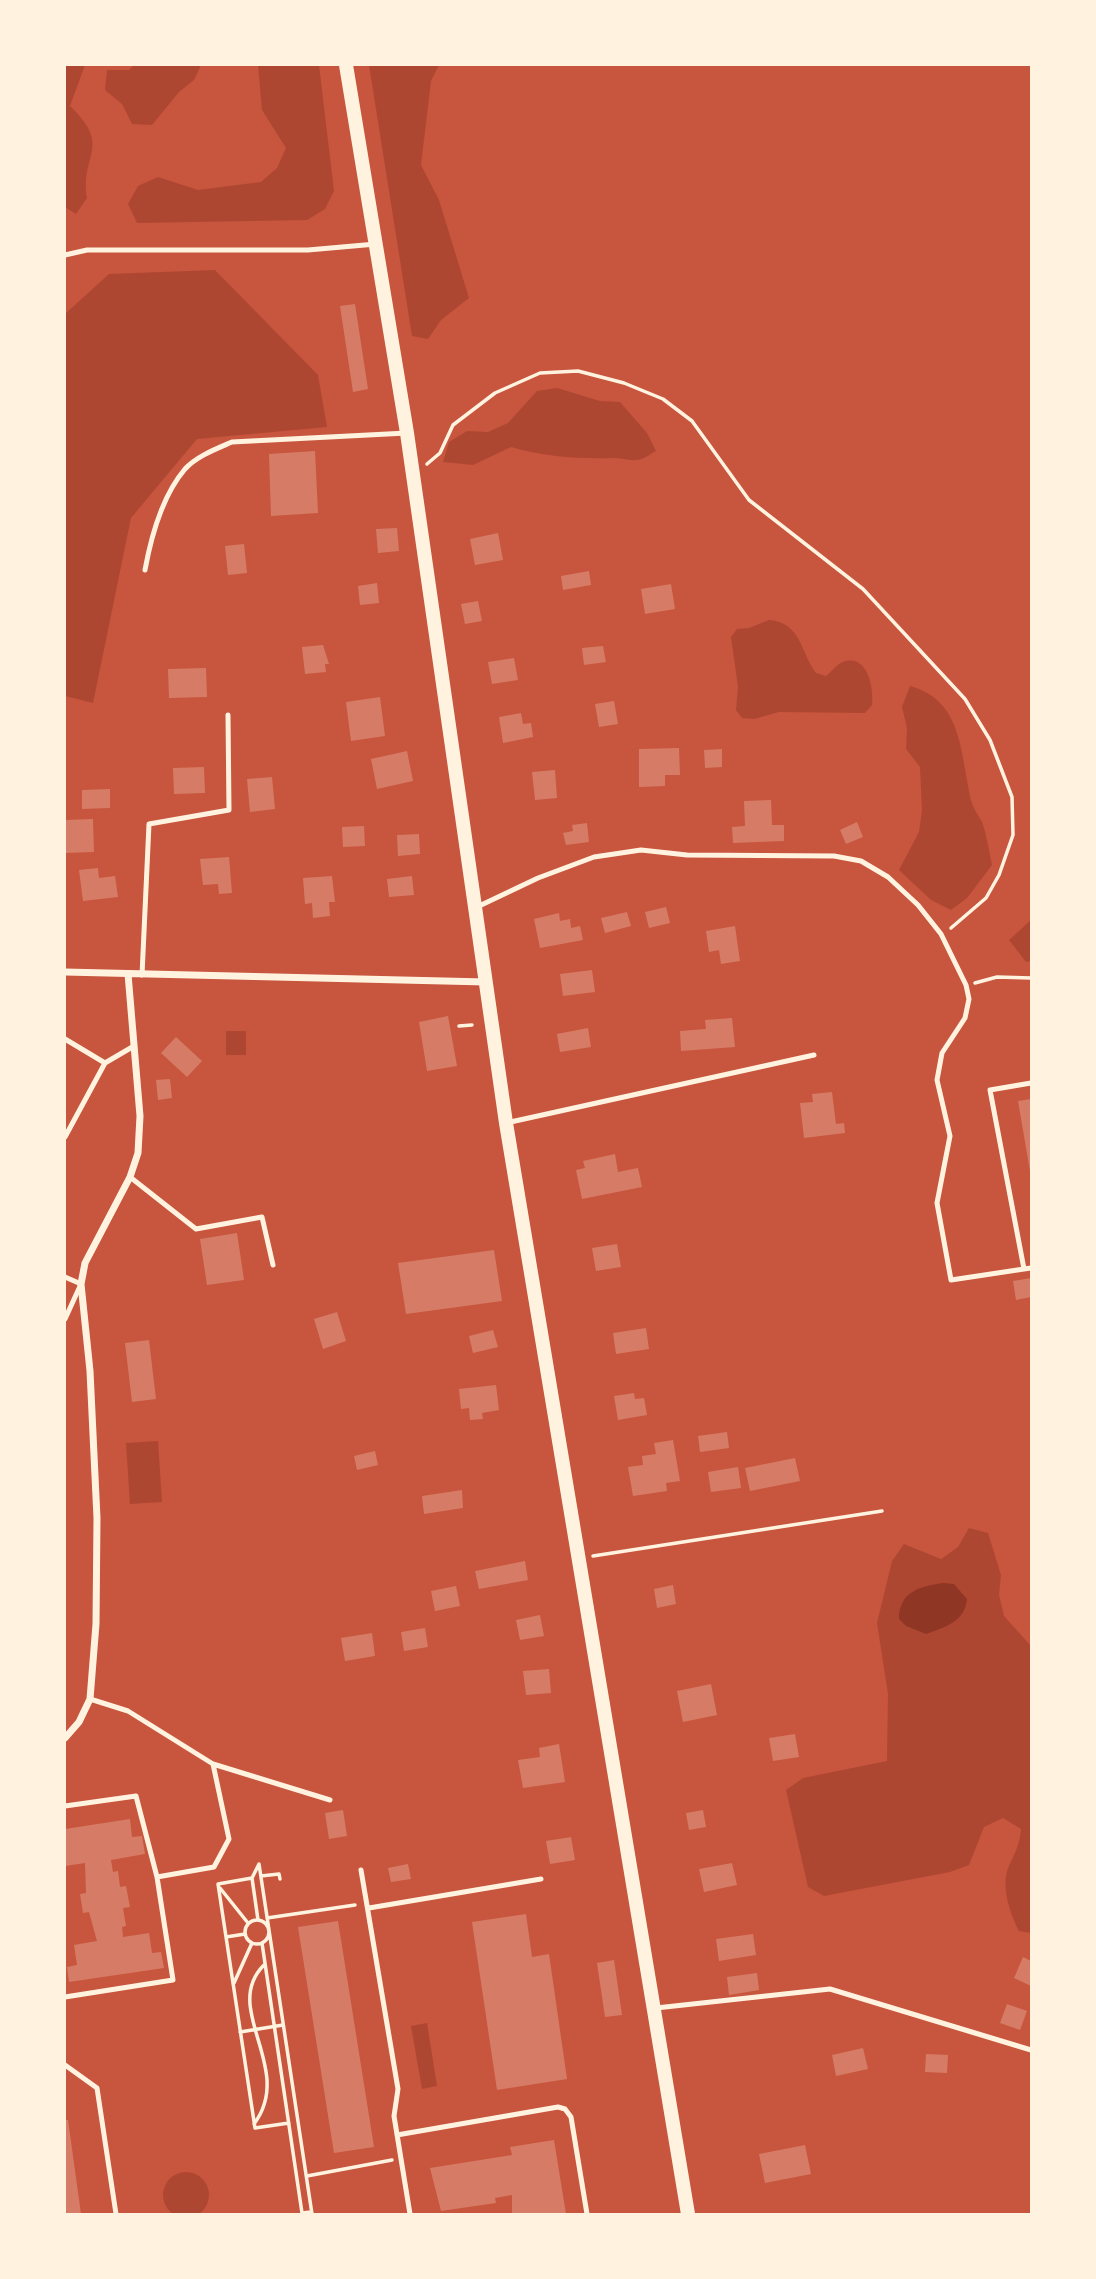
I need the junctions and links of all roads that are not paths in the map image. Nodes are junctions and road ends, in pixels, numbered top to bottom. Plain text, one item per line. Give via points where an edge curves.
1 (346, 65) edge
2 (376, 244) junction
3 (65, 255) edge
4 (407, 433) junction
5 (145, 570) dead end
6 (228, 715) dead end
7 (475, 908) junction
8 (65, 972) edge
9 (128, 974) junction
10 (142, 975) junction
11 (486, 982) junction
12 (65, 1039) edge
13 (134, 1046) junction
14 (814, 1055) dead end
15 (106, 1063) junction
16 (1031, 1083) edge
17 (506, 1123) junction
18 (65, 1137) edge
19 (130, 1177) junction
20 (272, 1265) dead end
21 (1031, 1268) edge
22 (1024, 1269) junction
23 (65, 1277) edge
24 (80, 1284) junction
25 (65, 1320) edge
26 (90, 1699) junction
27 (65, 1738) edge
28 (213, 1764) junction
29 (330, 1800) dead end
30 (65, 1806) edge
31 (361, 1870) dead end
32 (157, 1877) junction
33 (541, 1879) dead end
34 (369, 1905) junction
35 (65, 1997) edge
36 (652, 2008) junction
37 (1031, 2050) edge
38 (65, 2065) edge
39 (397, 2135) junction
40 (116, 2214) edge
41 (410, 2214) edge
42 (587, 2214) edge
43 (688, 2214) edge

1 - 2 main road
2 - 3 lane via 308,250 88,250
2 - 4 main road
4 - 5 lane via 232,442 206,453 185,468 168,496 150,540
4 - 7 main road
6 - 10 lane via 229,810 149,824
7 - 11 main road
7 - 22 lane via 593,857 641,850 687,855 834,856 861,861 888,877 941,934 969,999 965,1018 942,1053 937,1080 950,1136 937,1203 951,1280
8 - 9 street
9 - 10 street
9 - 13 street
10 - 11 street
11 - 17 main road
12 - 15 lane
13 - 15 lane
13 - 19 street via 140,1116 138,1153
14 - 17 lane
15 - 18 lane
16 - 22 lane via 990,1090
17 - 36 main road
19 - 20 lane via 197,1229 262,1217
19 - 24 street via 85,1263
21 - 22 lane
23 - 24 lane
24 - 25 lane
24 - 26 street via 90,1371 97,1518
26 - 27 street
26 - 28 lane via 128,1711
28 - 29 lane
28 - 32 lane via 229,1839 214,1867
30 - 32 lane via 136,1796
31 - 34 lane
32 - 35 lane via 173,1980
33 - 34 lane
34 - 39 lane via 398,2089
36 - 37 lane via 831,1989
36 - 43 main road
38 - 40 lane via 97,2088
39 - 41 lane
39 - 42 lane via 565,2109 571,2117

